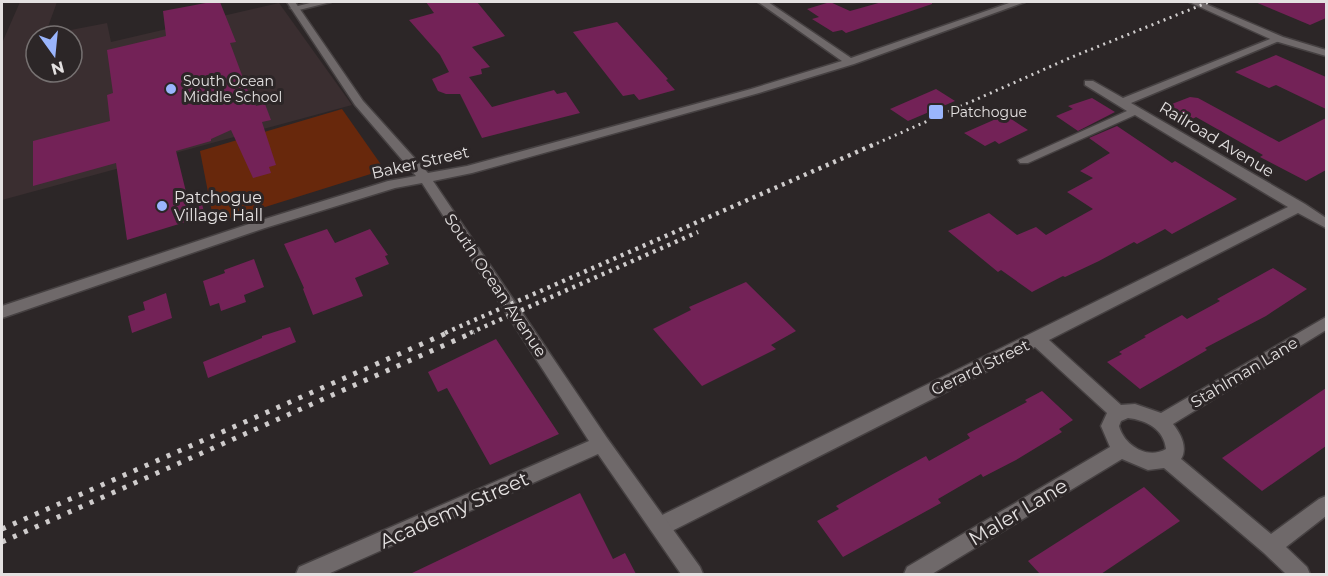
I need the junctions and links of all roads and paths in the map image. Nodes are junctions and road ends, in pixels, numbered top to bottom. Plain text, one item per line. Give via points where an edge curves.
1 (326, 2) edge
2 (762, 2) edge
3 (1020, 2) edge
4 (1194, 2) edge
5 (293, 5) edge
6 (1279, 39) junction
7 (1326, 53) edge
8 (850, 62) junction
9 (1326, 65) edge
10 (1089, 83) dead end
11 (1123, 102) junction
12 (1138, 110) junction
13 (1024, 160) dead end
14 (424, 178) junction
15 (1326, 208) edge
16 (1306, 212) junction
17 (1326, 224) edge
18 (2, 312) edge
19 (1326, 323) edge
20 (1037, 339) junction
21 (1117, 412) junction
22 (1161, 422) junction
23 (601, 444) junction
24 (1122, 449) junction
25 (1168, 460) junction
26 (1326, 506) edge
27 (661, 526) junction
28 (1271, 546) junction
29 (306, 574) edge
30 (693, 574) edge
31 (914, 574) edge
32 (1300, 574) edge

1 - 5 street
2 - 8 street
3 - 8 street, Baker Street
4 - 6 street
5 - 14 street, South Ocean Avenue via 359,103
6 - 7 street
6 - 9 street via 1298,53
6 - 11 street
8 - 14 street, Baker Street via 468,170
10 - 11 street, Railroad Avenue
11 - 12 street, Railroad Avenue
12 - 13 street
12 - 16 street, Railroad Avenue
14 - 18 street, Baker Street via 260,225
14 - 23 street, South Ocean Avenue
15 - 16 street, Gerard Street
16 - 17 street, Railroad Avenue
16 - 20 street, Gerard Street
19 - 22 street, Stahlman Lane
20 - 21 street
20 - 27 street, Gerard Street
21 - 22 street via 1138,411
21 - 24 street via 1110,418 1109,428
22 - 25 street via 1175,443 1175,453
23 - 27 street, South Ocean Avenue
23 - 29 street, Academy Street
24 - 25 street via 1146,461
24 - 31 street, Maler Lane
25 - 28 street
26 - 28 street
27 - 30 street, South Ocean Avenue
28 - 32 street

